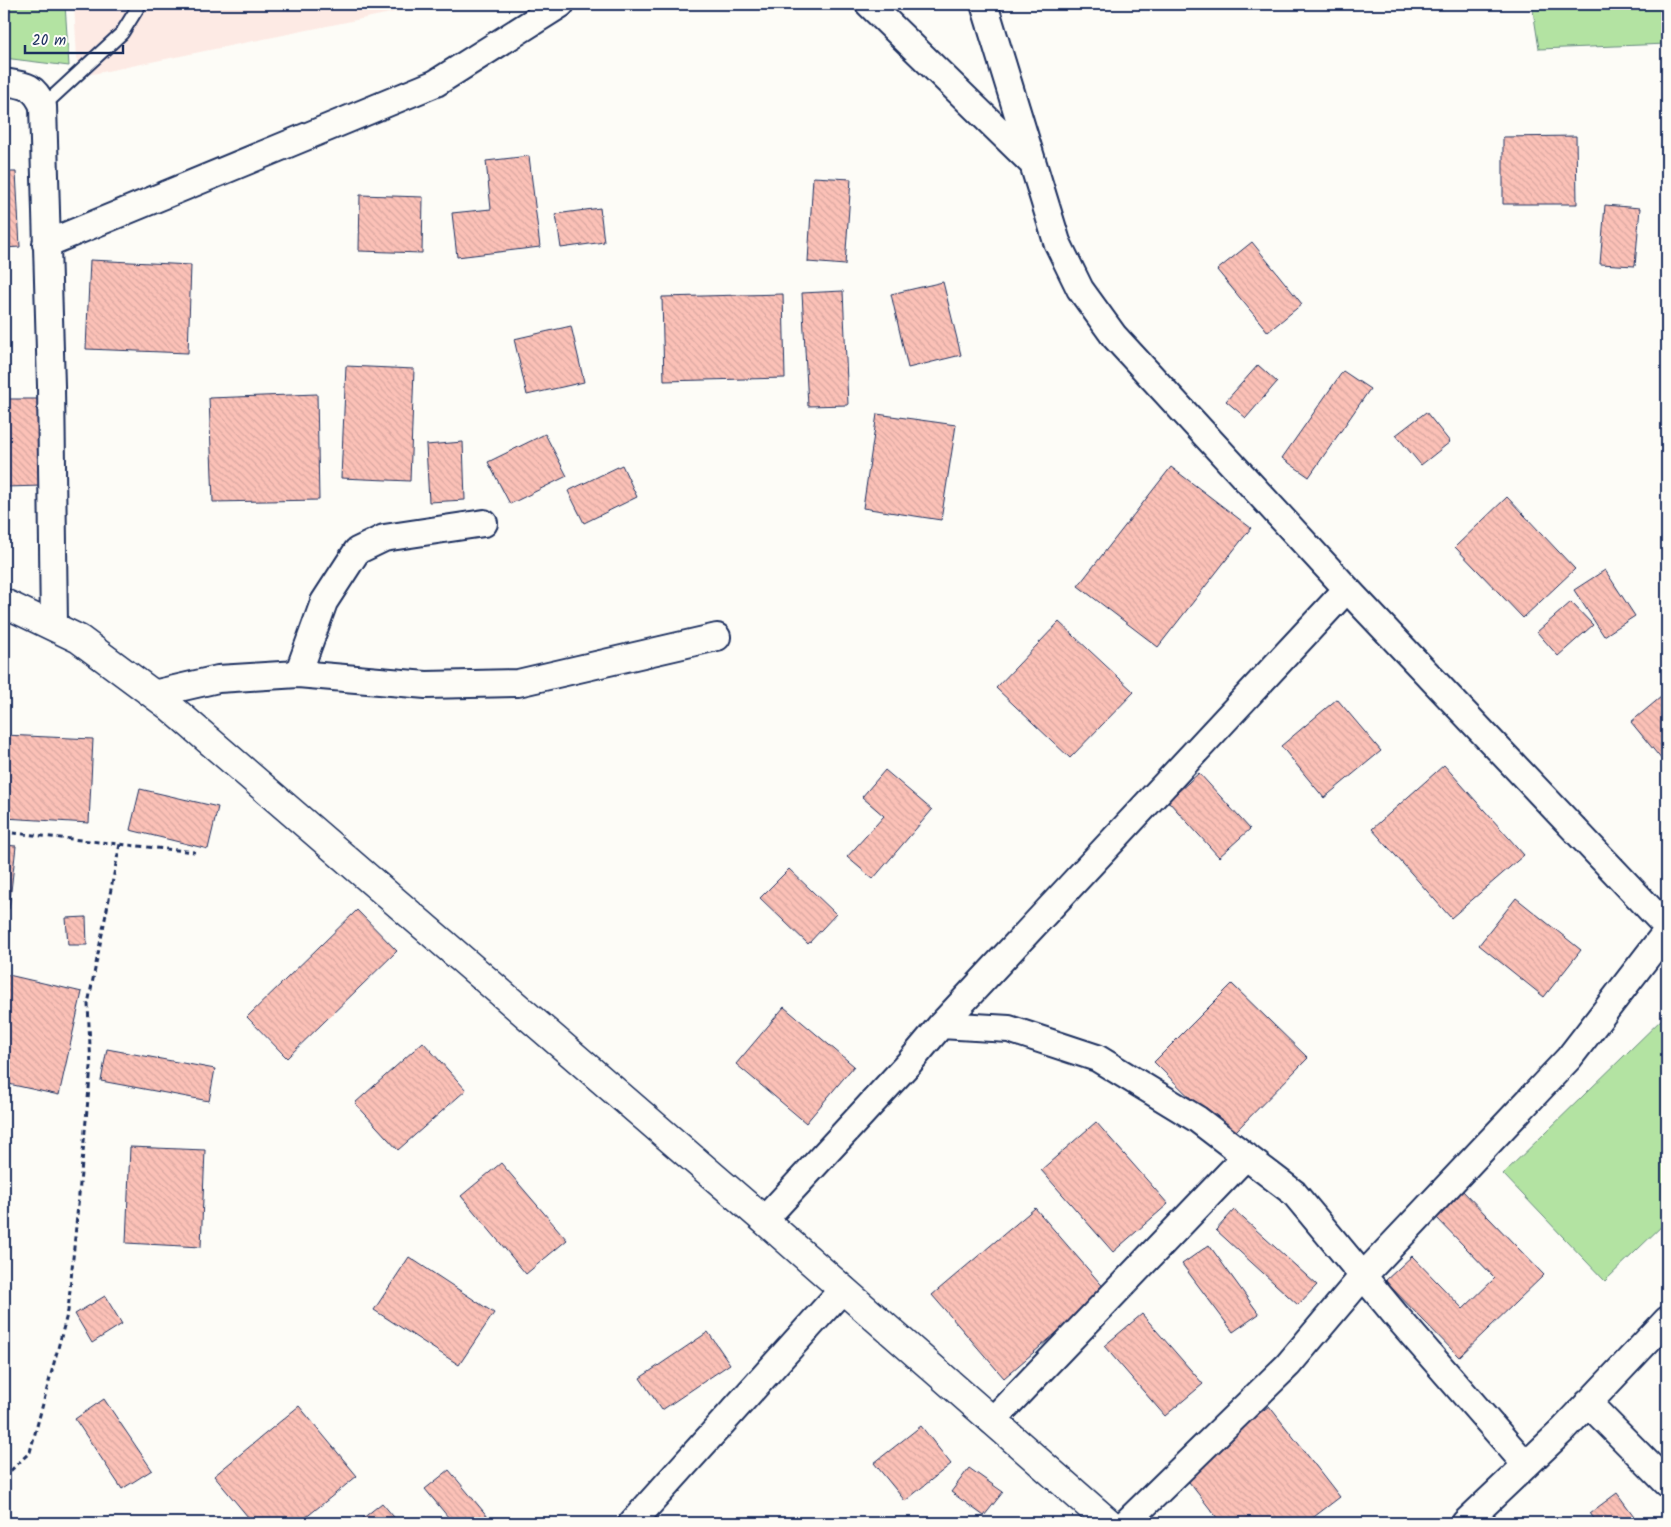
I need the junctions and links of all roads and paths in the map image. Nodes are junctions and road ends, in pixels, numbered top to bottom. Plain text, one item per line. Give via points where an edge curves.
1 (140, 4) edge
2 (561, 4) edge
3 (869, 4) edge
4 (984, 4) edge
5 (4, 82) edge
6 (43, 106) junction
7 (1033, 164) junction
8 (46, 244) junction
9 (484, 523) dead end
10 (1347, 589) junction
11 (4, 603) edge
12 (54, 626) junction
13 (717, 637) dead end
14 (298, 674) junction
15 (153, 694) junction
16 (4, 832) edge
17 (120, 844) junction
18 (195, 852) dead end
19 (1667, 929) edge
20 (941, 1025) junction
21 (1246, 1156) junction
22 (764, 1220) junction
23 (1363, 1276) junction
24 (842, 1289) junction
25 (1667, 1320) edge
26 (1588, 1403) junction
27 (992, 1420) junction
28 (1526, 1465) junction
29 (4, 1477) edge
30 (1667, 1483) edge
31 (632, 1523) edge
32 (1110, 1523) edge
33 (1126, 1523) edge
34 (1464, 1523) edge

1 - 6 lane via 122,33
2 - 8 street via 436,83
3 - 7 street
4 - 7 street
5 - 6 street via 24,85 37,93
6 - 8 street
7 - 10 street via 1057,242 1080,290 1114,336
8 - 12 street
9 - 14 street via 384,538 358,552 324,602
10 - 19 street
10 - 20 street
11 - 12 street
12 - 15 street via 79,640
13 - 14 street via 518,683 426,685
14 - 15 street via 218,679
15 - 22 street
16 - 17 path
17 - 18 path
17 - 29 path via 88,1004 91,1067 68,1311 30,1452
19 - 23 street via 1568,1058
20 - 21 street via 1009,1030 1097,1058 1197,1119
20 - 22 street
21 - 23 street via 1294,1193
21 - 27 street
22 - 24 street
23 - 28 street
23 - 33 street via 1288,1366
24 - 27 street
24 - 31 street
25 - 26 street
26 - 28 street
26 - 30 street
27 - 32 street
28 - 34 street

